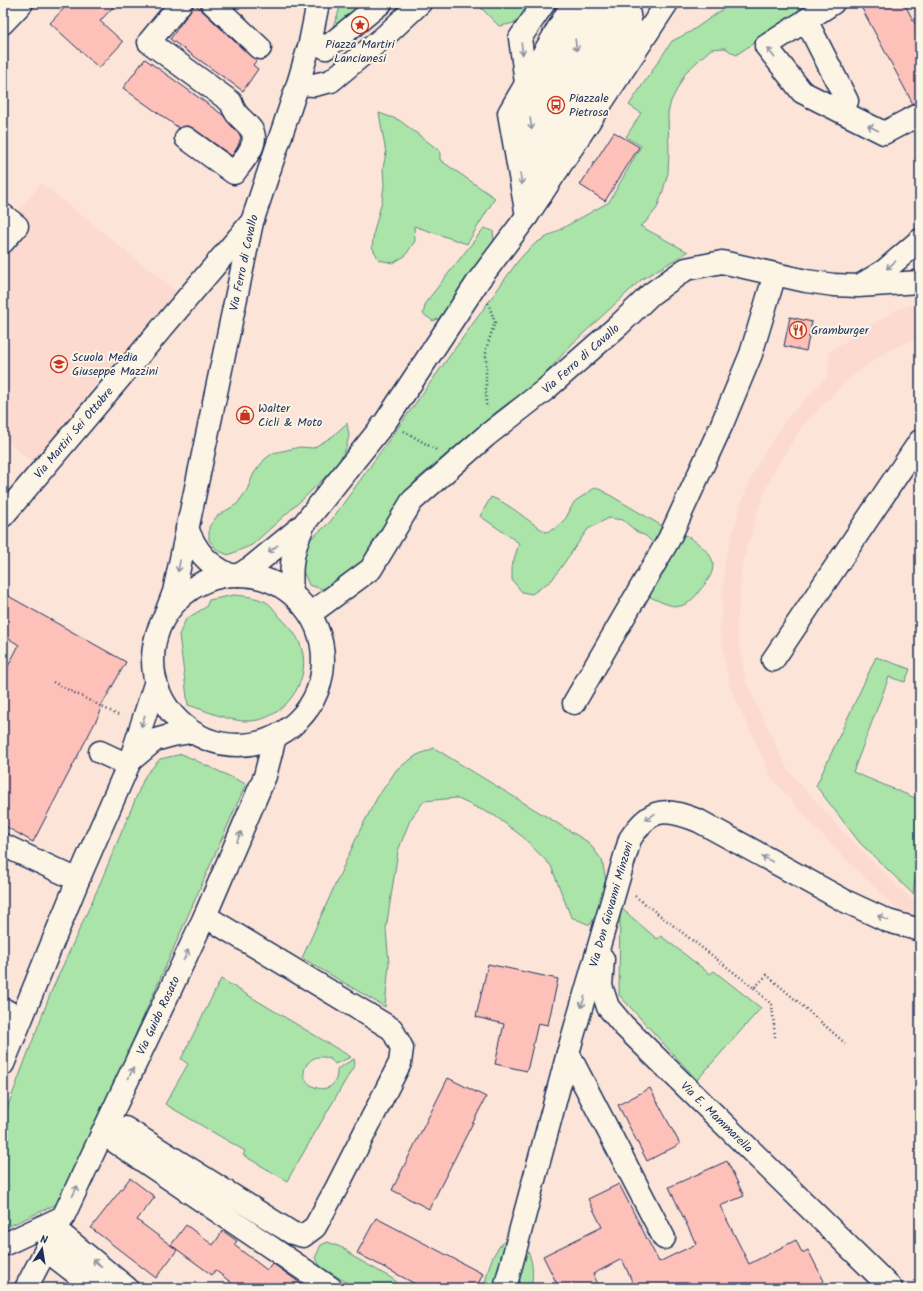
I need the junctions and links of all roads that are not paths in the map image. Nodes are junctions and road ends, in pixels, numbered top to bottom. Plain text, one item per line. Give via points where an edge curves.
1 (22, 3) edge
2 (181, 3) edge
3 (212, 3) edge
4 (318, 3) edge
5 (381, 3) edge
6 (420, 3) edge
7 (544, 3) edge
8 (608, 3) edge
9 (628, 3) edge
10 (668, 3) edge
11 (833, 3) edge
12 (577, 4) edge
13 (806, 20) junction
14 (3, 23) edge
15 (557, 31) junction
16 (311, 40) junction
17 (260, 48) dead end
18 (635, 52) junction
19 (540, 61) junction
20 (620, 75) junction
21 (298, 84) junction
22 (526, 85) junction
23 (605, 96) junction
24 (842, 112) junction
25 (920, 114) edge
26 (587, 124) junction
27 (186, 138) dead end
28 (573, 146) junction
29 (558, 169) junction
30 (541, 195) junction
31 (3, 215) edge
32 (527, 216) junction
33 (252, 222) junction
34 (920, 240) edge
35 (3, 242) edge
36 (775, 274) junction
37 (920, 282) edge
38 (858, 286) junction
39 (920, 440) edge
40 (3, 516) edge
41 (303, 525) junction
42 (187, 528) junction
43 (234, 575) junction
44 (292, 594) junction
45 (166, 613) junction
46 (310, 614) junction
47 (773, 660) dead end
48 (155, 684) junction
49 (574, 703) dead end
50 (191, 732) junction
51 (275, 737) junction
52 (100, 752) dead end
53 (129, 763) junction
54 (3, 845) edge
55 (78, 880) junction
56 (205, 916) junction
57 (606, 918) junction
58 (920, 930) edge
59 (12, 1014) edge
60 (568, 1053) junction
61 (3, 1064) edge
62 (125, 1128) dead end
63 (102, 1133) junction
64 (59, 1223) junction
65 (664, 1238) dead end
66 (3, 1245) edge
67 (46, 1250) junction
68 (26, 1288) edge
69 (95, 1288) edge
70 (127, 1288) edge
71 (331, 1288) edge
72 (504, 1288) edge
73 (891, 1288) edge

1 - 14 street
2 - 27 street via 149,42 231,102 234,111 252,130 254,137 247,157 234,173
3 - 17 street
4 - 16 street, Via Ferro di Cavallo
5 - 16 street via 326,48
6 - 21 street via 331,81 314,85
7 -> 22 street via 520,38
8 - 20 street
9 - 18 street
10 - 18 street
11 - 13 street
12 - 15 street
12 - 23 street
12 -> 26 street
13 - 24 street via 847,101
24 -> 13 street via 802,92 766,46
15 - 19 street
15 - 28 street
16 - 21 street, Via Ferro di Cavallo
18 - 20 street
19 - 22 street
19 - 29 street
20 - 23 street
21 - 33 street, Via Ferro di Cavallo
22 -> 30 street
22 -> 32 street via 510,113
23 - 26 street
25 -> 24 street via 884,134
26 - 28 street
28 - 29 street
29 - 30 street
30 - 32 street
31 - 35 street via 17,226
32 - 41 street via 479,280 386,421
33 - 40 street, Via Martiri Sei Ottobre
33 - 42 street, Via Ferro di Cavallo
34 -> 38 street via 884,271
36 - 38 street, Via Ferro di Cavallo via 806,281
36 - 46 street, Via Ferro di Cavallo via 722,262 686,269 651,294 620,325 545,390 412,501 371,569
36 - 49 street via 751,354 669,539
37 - 38 street, Via Ferro di Cavallo
39 - 47 street
41 -> 43 street via 252,566
41 - 44 street via 291,564
42 - 43 street via 203,556 218,569
42 -> 45 street, Via Ferro di Cavallo via 174,592
43 - 44 street via 258,577
43 - 45 street via 211,579 193,587 178,598
44 - 46 street
45 - 48 street via 154,642 152,660
46 - 51 street via 320,636 323,660 320,684 310,706 295,724
48 - 50 street via 163,703
48 -> 53 street
50 - 51 street via 211,742 232,746 254,744
50 - 53 street via 155,740
56 -> 51 street, Via Guido Rosato via 266,776
52 - 53 street
53 - 55 street
54 - 55 street
55 - 59 street
56 - 62 street via 392,1029 402,1048 400,1063 315,1227 304,1236 292,1232
63 -> 56 street, Via Guido Rosato
58 -> 57 street, Via Don Giovanni Minzoni via 888,921 851,904 700,821 667,812 654,813 636,829 630,839
57 -> 60 street, Via Don Giovanni Minzoni
57 - 73 street, Via E. Mammarella via 601,986 608,1007 629,1031
59 - 61 street
60 - 65 street
60 - 72 street, Via Don Giovanni Minzoni
64 -> 63 street, Via Guido Rosato
63 - 71 street
64 - 66 street
64 - 67 street, Via Guido Rosato
70 -> 64 street
67 - 68 street, Via Guido Rosato
67 - 69 street

